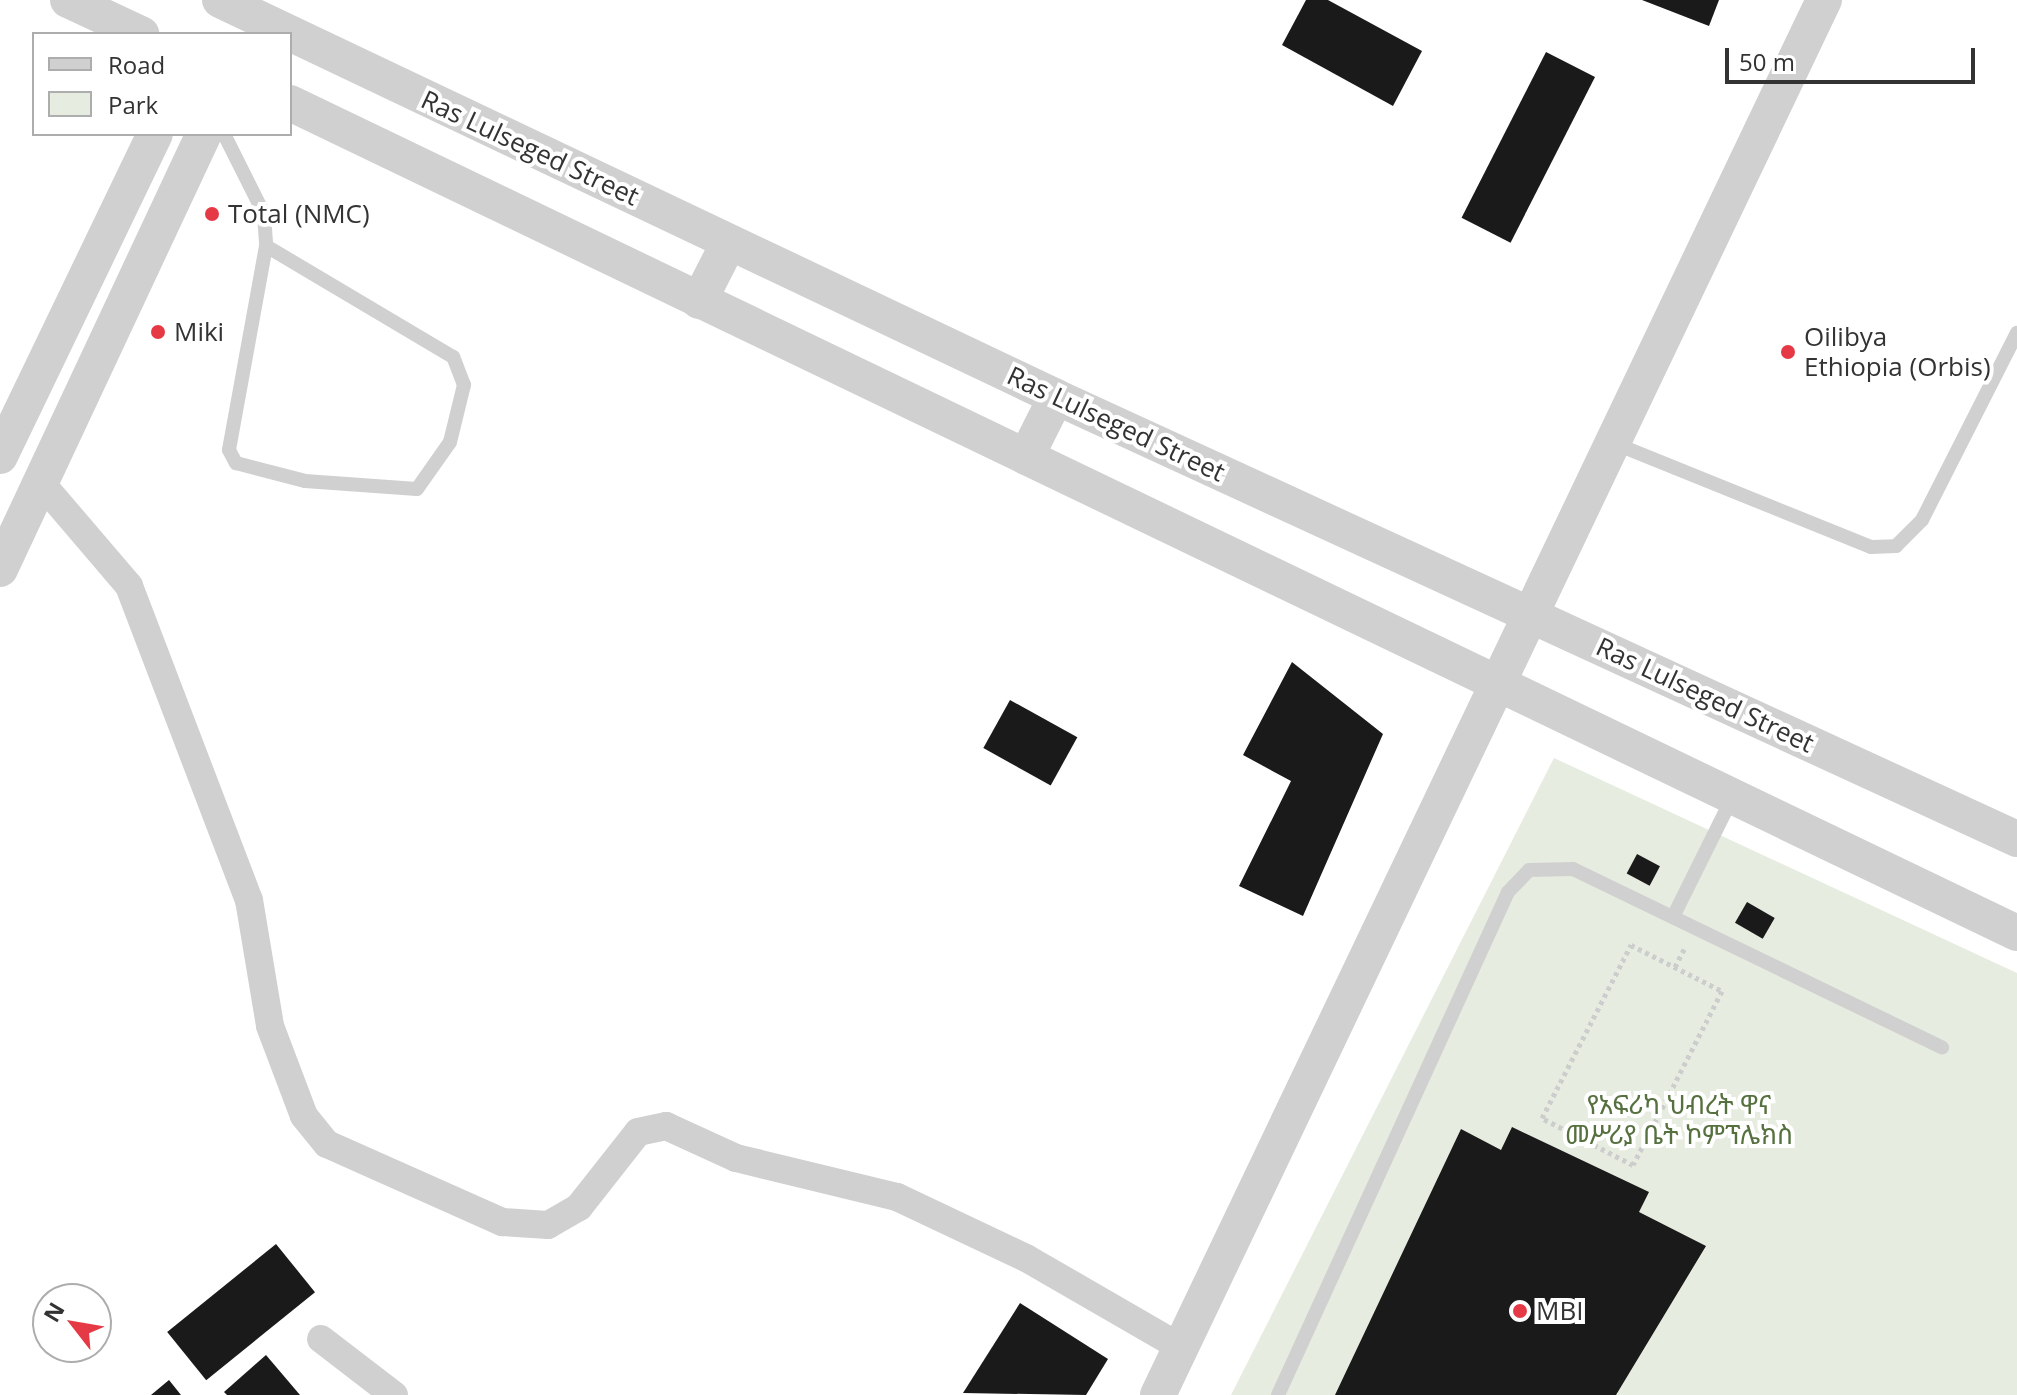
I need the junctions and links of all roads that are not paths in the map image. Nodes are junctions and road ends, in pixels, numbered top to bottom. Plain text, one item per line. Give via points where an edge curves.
1 (68, 0) edge
2 (220, 0) edge
3 (1824, 0) edge
4 (253, 17) edge
5 (137, 32) edge
6 (285, 32) edge
7 (292, 35) edge
8 (292, 104) edge
9 (154, 136) edge
10 (203, 136) edge
11 (225, 136) edge
12 (729, 242) junction
13 (266, 246) junction
14 (699, 301) junction
15 (2017, 333) edge
16 (1056, 397) junction
17 (1616, 444) junction
18 (0, 456) edge
19 (1026, 457) junction
20 (42, 484) junction
21 (0, 569) edge
22 (1536, 615) junction
23 (1503, 682) junction
24 (1734, 794) junction
25 (2017, 839) edge
26 (1673, 917) junction
27 (2017, 933) edge
28 (1942, 1047) dead end
29 (321, 1339) dead end
30 (1180, 1347) junction
31 (394, 1395) edge
32 (1158, 1395) edge
33 (1278, 1395) edge

1 - 5 street
2 - 4 street, Ras Lulseged Street
3 - 17 street
4 - 6 street, Ras Lulseged Street
7 - 12 street, Ras Lulseged Street
8 - 14 street
9 - 18 street
10 - 20 street
11 - 13 lane via 255,189
12 - 14 street
12 - 16 street, Ras Lulseged Street
13 - 13 lane via 229,450 236,463 305,481 417,489 450,442 464,385 453,357
14 - 19 street
15 - 17 lane via 1922,520 1896,546 1871,547
16 - 19 street
16 - 22 street, Ras Lulseged Street
17 - 22 street
19 - 23 street
20 - 21 street
20 - 30 street via 129,586 249,900 270,1026 304,1116 327,1144 502,1222 548,1225 579,1207 638,1132 666,1126 736,1158 897,1197 1026,1258
22 - 23 street
22 - 25 street, Ras Lulseged Street
23 - 24 street
23 - 30 street
24 - 26 lane
24 - 27 street
26 - 28 lane
26 - 33 lane via 1559,865 1517,879
29 - 31 street
30 - 32 street

